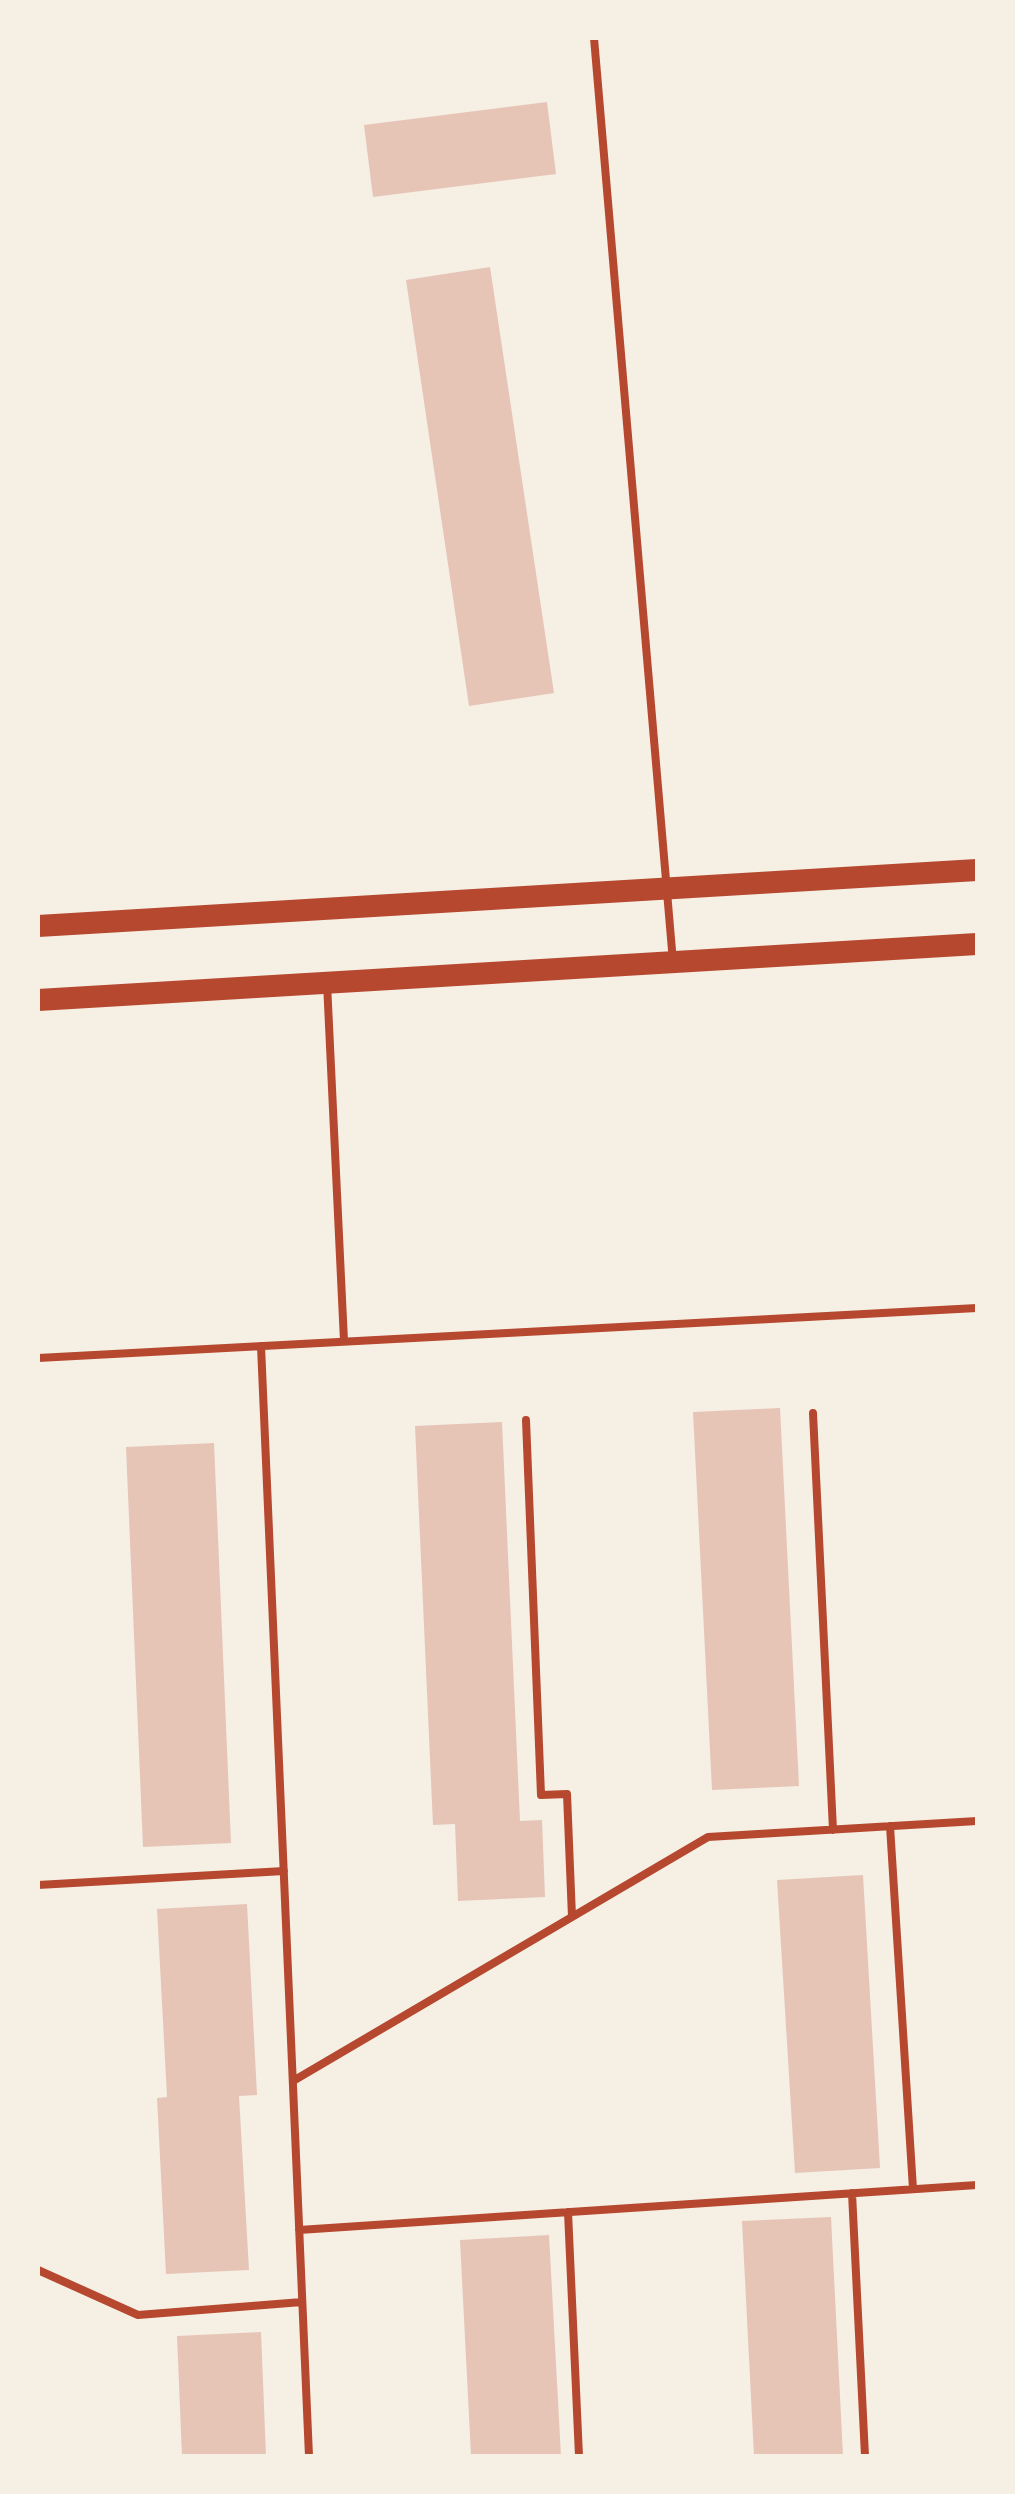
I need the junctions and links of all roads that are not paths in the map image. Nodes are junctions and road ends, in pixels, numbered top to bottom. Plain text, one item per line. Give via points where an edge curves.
1 (594, 38) edge
2 (977, 870) edge
3 (665, 890) junction
4 (38, 926) edge
5 (977, 944) edge
6 (673, 962) junction
7 (327, 983) junction
8 (38, 1000) edge
9 (977, 1308) edge
10 (344, 1341) junction
11 (261, 1346) junction
12 (38, 1358) edge
13 (813, 1413) dead end
14 (526, 1420) dead end
15 (977, 1821) edge
16 (890, 1826) junction
17 (833, 1830) junction
18 (284, 1871) junction
19 (38, 1885) edge
20 (572, 1917) junction
21 (293, 2081) junction
22 (977, 2185) edge
23 (913, 2189) junction
24 (852, 2193) junction
25 (568, 2212) junction
26 (299, 2230) junction
27 (38, 2270) edge
28 (302, 2302) junction
29 (309, 2456) edge
30 (579, 2456) edge
31 (865, 2456) edge

1 - 3 street
2 - 3 highway
3 - 4 highway
3 - 6 street
5 - 6 highway
6 - 7 highway
7 - 8 highway
7 - 10 street
9 - 10 street
10 - 11 street
11 - 12 street
11 - 18 street
13 - 17 street
14 - 20 street via 541,1795 567,1794
15 - 16 street
16 - 17 street
16 - 23 street
17 - 20 street via 708,1837
18 - 19 street
18 - 21 street
20 - 21 street
21 - 26 street
22 - 23 street
23 - 24 street
24 - 25 street
24 - 31 street
25 - 26 street
25 - 30 street
26 - 28 street
27 - 28 street via 138,2315
28 - 29 street

